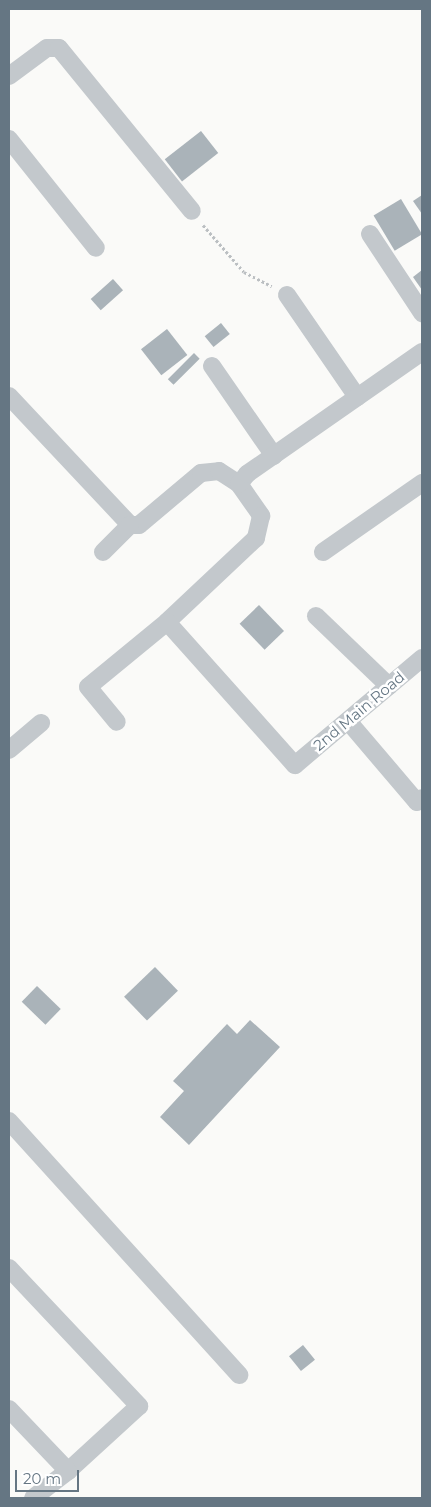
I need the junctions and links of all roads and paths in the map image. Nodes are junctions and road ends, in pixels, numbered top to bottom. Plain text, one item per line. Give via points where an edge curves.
1 (9, 76) edge
2 (9, 139) edge
3 (192, 211) joint
4 (370, 234) dead end
5 (96, 248) dead end
6 (287, 295) joint
7 (422, 313) edge
8 (422, 352) edge
9 (212, 366) dead end
10 (9, 396) edge
11 (357, 397) junction
12 (274, 456) junction
13 (422, 483) edge
14 (239, 484) junction
15 (130, 525) junction
16 (103, 552) dead end
17 (323, 552) dead end
18 (316, 616) dead end
19 (167, 622) junction
20 (422, 658) edge
21 (389, 686) junction
22 (348, 721) junction
23 (118, 722) dead end
24 (41, 723) dead end
25 (9, 750) edge
26 (422, 798) edge
27 (9, 1120) edge
28 (9, 1268) edge
29 (239, 1375) dead end
30 (9, 1410) edge
31 (68, 1471) junction
32 (33, 1498) edge

1 - 3 street via 47,48 59,48
2 - 5 street
3 - 6 path via 244,272
4 - 7 street
6 - 11 street
8 - 11 street
9 - 12 street
10 - 15 street via 22,406
11 - 12 street
12 - 14 street via 247,474
13 - 17 street
14 - 15 street via 219,471 201,473 139,525
14 - 19 street via 261,516 256,538
15 - 16 street
18 - 21 street
19 - 22 street, 2nd Main Road via 295,765
19 - 23 street via 88,687
20 - 21 street, 2nd Main Road
21 - 22 street, 2nd Main Road
22 - 26 street via 417,802
24 - 25 street
27 - 29 street
28 - 31 street via 139,1406
30 - 31 street
31 - 32 street

